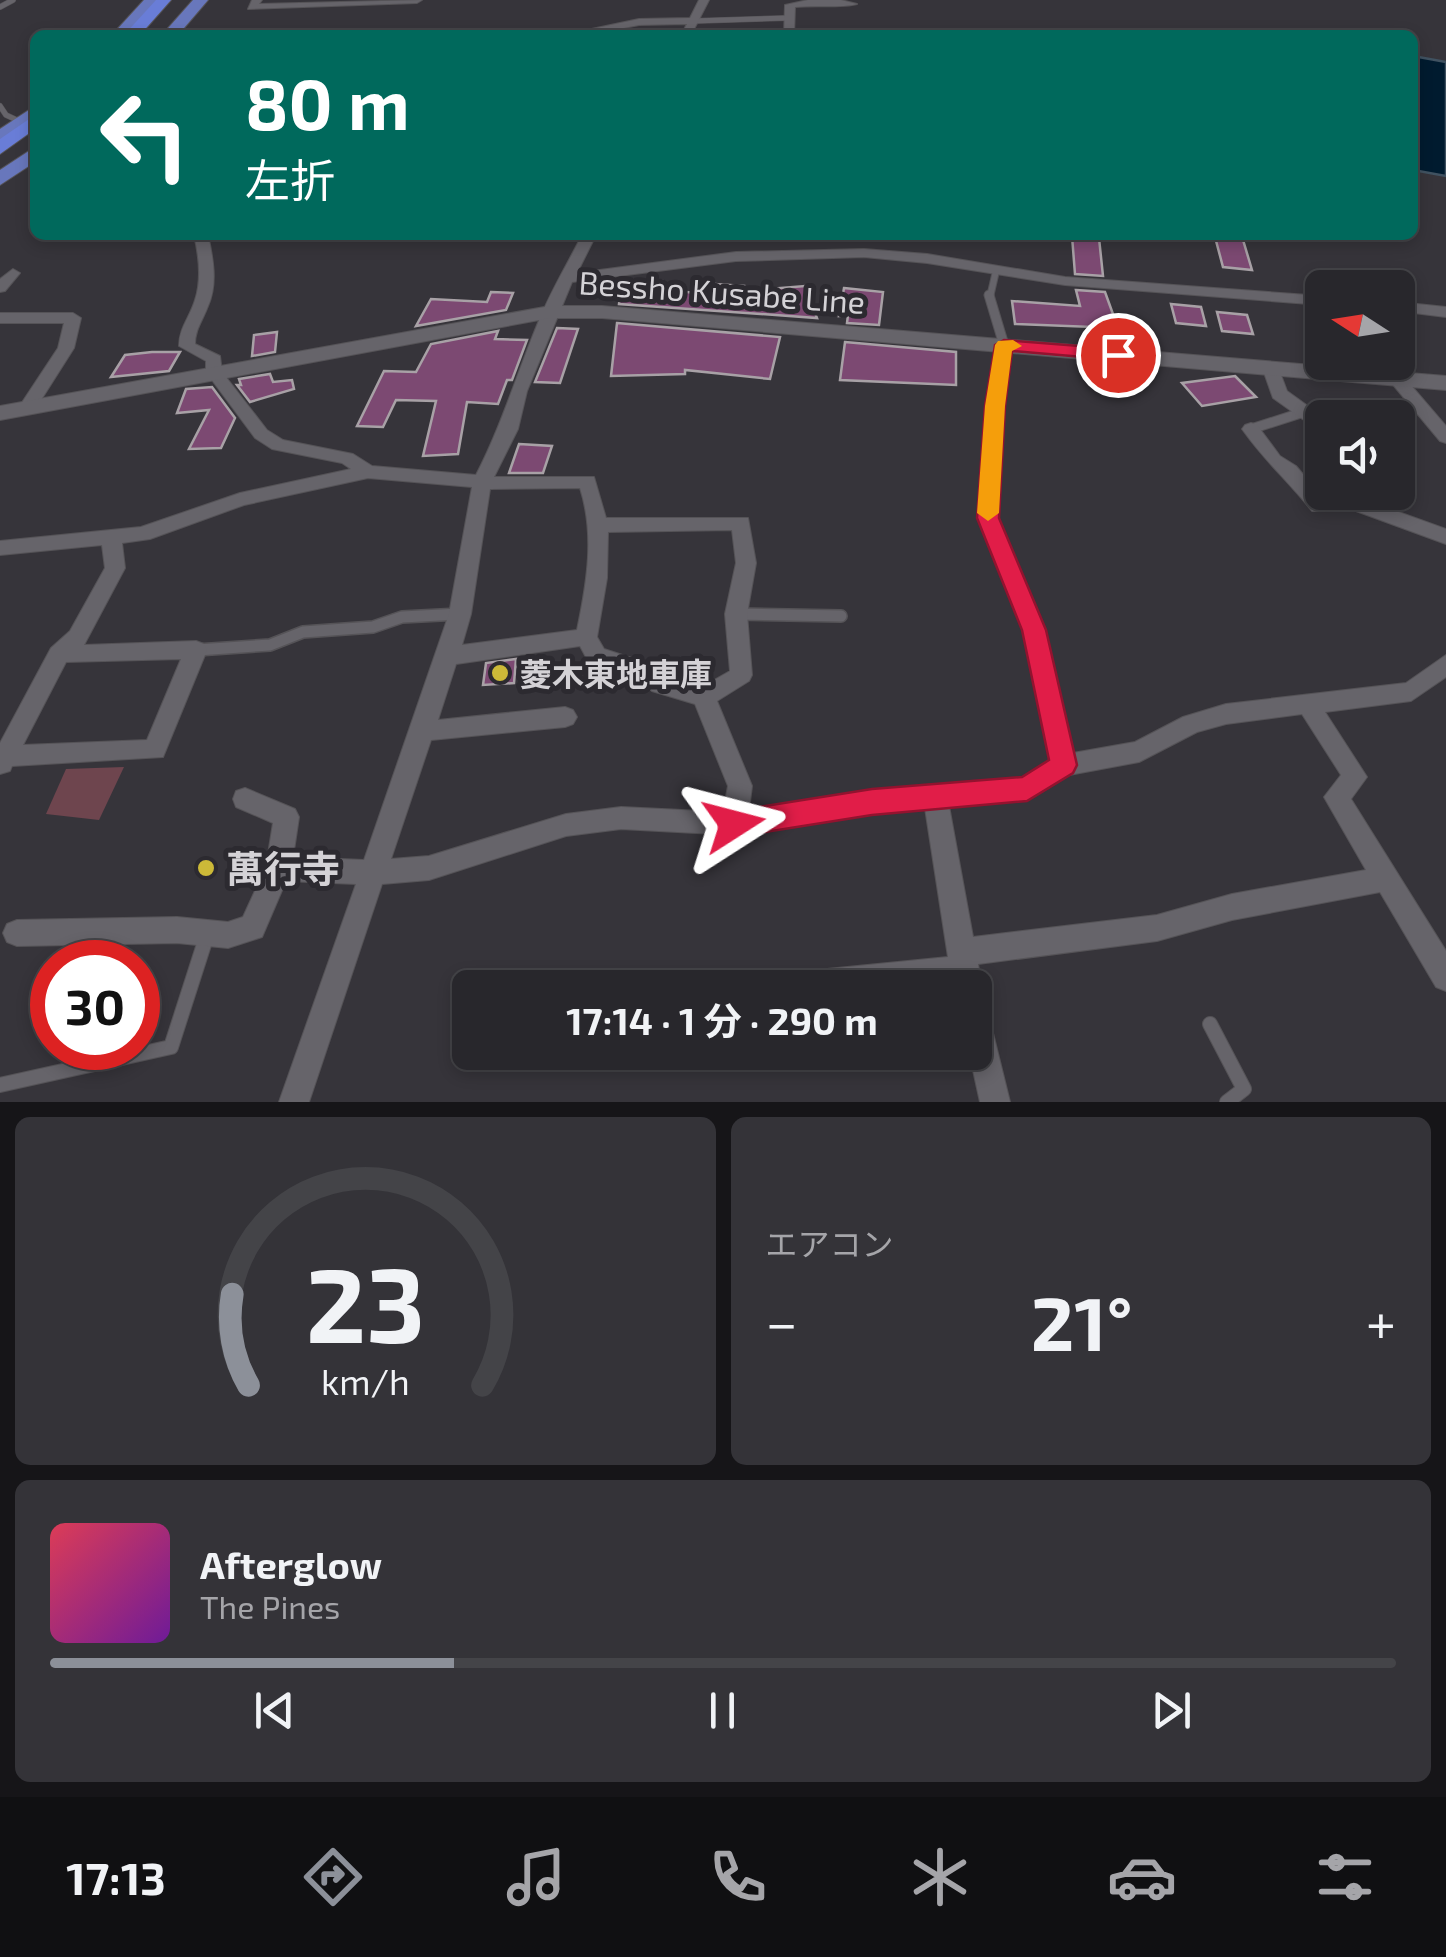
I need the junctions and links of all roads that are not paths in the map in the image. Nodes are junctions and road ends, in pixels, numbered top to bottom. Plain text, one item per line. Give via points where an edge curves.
1 (13, 0) edge
2 (152, 0) edge
3 (162, 0) edge
4 (182, 0) edge
5 (201, 0) edge
6 (257, 0) edge
7 (417, 0) edge
8 (704, 0) edge
9 (823, 0) edge
10 (852, 4) dead end
11 (0, 7) edge
12 (788, 18) junction
13 (694, 21) junction
14 (147, 29) edge
15 (166, 29) edge
16 (125, 30) edge
17 (598, 30) edge
18 (689, 30) edge
19 (789, 30) edge
20 (0, 106) edge
21 (30, 118) edge
22 (0, 138) edge
23 (30, 141) edge
24 (0, 148) edge
25 (30, 159) edge
26 (0, 164) edge
27 (0, 179) edge
28 (202, 240) edge
29 (586, 240) edge
30 (996, 271) junction
31 (566, 279) junction
32 (1305, 299) edge
33 (1415, 309) edge
34 (550, 312) junction
35 (1446, 312) edge
36 (0, 318) edge
37 (1004, 345) junction
38 (1270, 368) junction
39 (1305, 369) edge
40 (214, 372) junction
41 (1415, 375) edge
42 (1398, 380) edge
43 (1446, 382) edge
44 (28, 407) junction
45 (0, 412) edge
46 (1305, 412) edge
47 (1305, 417) edge
48 (1251, 429) joint
49 (1446, 437) edge
50 (368, 472) junction
51 (486, 474) junction
52 (598, 525) junction
53 (111, 537) junction
54 (1446, 537) edge
55 (0, 548) edge
56 (460, 614) junction
57 (736, 614) junction
58 (841, 616) dead end
59 (586, 637) junction
60 (196, 650) junction
61 (59, 654) junction
62 (448, 656) junction
63 (1446, 664) edge
64 (704, 697) junction
65 (1310, 706) junction
66 (565, 717) dead end
67 (424, 732) junction
68 (3, 761) edge
69 (1064, 765) junction
70 (935, 796) junction
71 (245, 799) dead end
72 (734, 824) junction
73 (279, 868) junction
74 (372, 873) junction
75 (1385, 879) junction
76 (16, 932) dead end
77 (207, 935) junction
78 (964, 969) edge
79 (1446, 977) edge
80 (1210, 1024) dead end
81 (987, 1070) edge
82 (0, 1085) edge
83 (294, 1102) edge
84 (995, 1102) edge
85 (1227, 1102) edge

1 - 11 lane
2 - 16 main road
3 - 14 highway
4 - 15 highway
5 - 15 main road
6 - 7 street via 251,8
8 - 13 street
9 - 10 street
9 - 12 street via 790,5
12 - 13 lane
12 - 19 street
13 - 17 street
13 - 18 street
14 - 15 highway
20 - 21 lane via 6,116
21 - 22 main road
21 - 24 highway
23 - 26 highway
25 - 27 main road
28 - 40 street via 203,300 185,334 187,346 214,358
29 - 31 street
30 - 31 street via 854,254 694,258
30 - 32 street
30 - 37 lane via 990,293
31 - 34 street
33 - 35 street
34 - 37 main road, Bessho Kusabe Line
34 - 40 main road, Bessho Kusabe Line
34 - 51 street
36 - 44 street via 73,318 66,348
37 - 38 main road, Bessho Kusabe Line
37 - 69 street via 988,518 1034,630
38 - 39 main road, Bessho Kusabe Line
38 - 46 street via 1279,394
40 - 44 main road, Bessho Kusabe Line
40 - 50 street via 261,434 278,445 347,458
41 - 43 main road, Bessho Kusabe Line
42 - 49 street
44 - 45 main road, Bessho Kusabe Line
47 - 48 lane
48 - 54 street via 1319,506 1356,504
50 - 51 street
50 - 53 street via 240,499 143,534
51 - 52 street via 586,482
51 - 56 street
52 - 57 street via 742,523 746,563
52 - 59 street via 600,564
53 - 55 street
53 - 61 street via 114,568 78,637
56 - 60 lane via 303,632 270,645
56 - 62 street
57 - 58 lane
57 - 64 street via 740,675
59 - 62 street
59 - 64 street via 596,655 646,671 660,686
60 - 61 street
60 - 68 street via 155,750
61 - 68 street
62 - 67 street
63 - 65 street via 1411,692
64 - 72 street via 740,786
65 - 69 street via 1226,714 1139,752
65 - 75 street via 1355,778 1336,797
66 - 67 street
67 - 74 street
69 - 70 street via 1027,788
70 - 72 street
70 - 78 street
71 - 73 street via 286,817
72 - 74 street via 621,818 566,825 430,868
73 - 74 street
73 - 77 street via 252,928
74 - 83 street
75 - 78 street
75 - 79 street
76 - 77 street
77 - 82 lane via 171,1047
80 - 85 lane via 1244,1089
81 - 84 street

